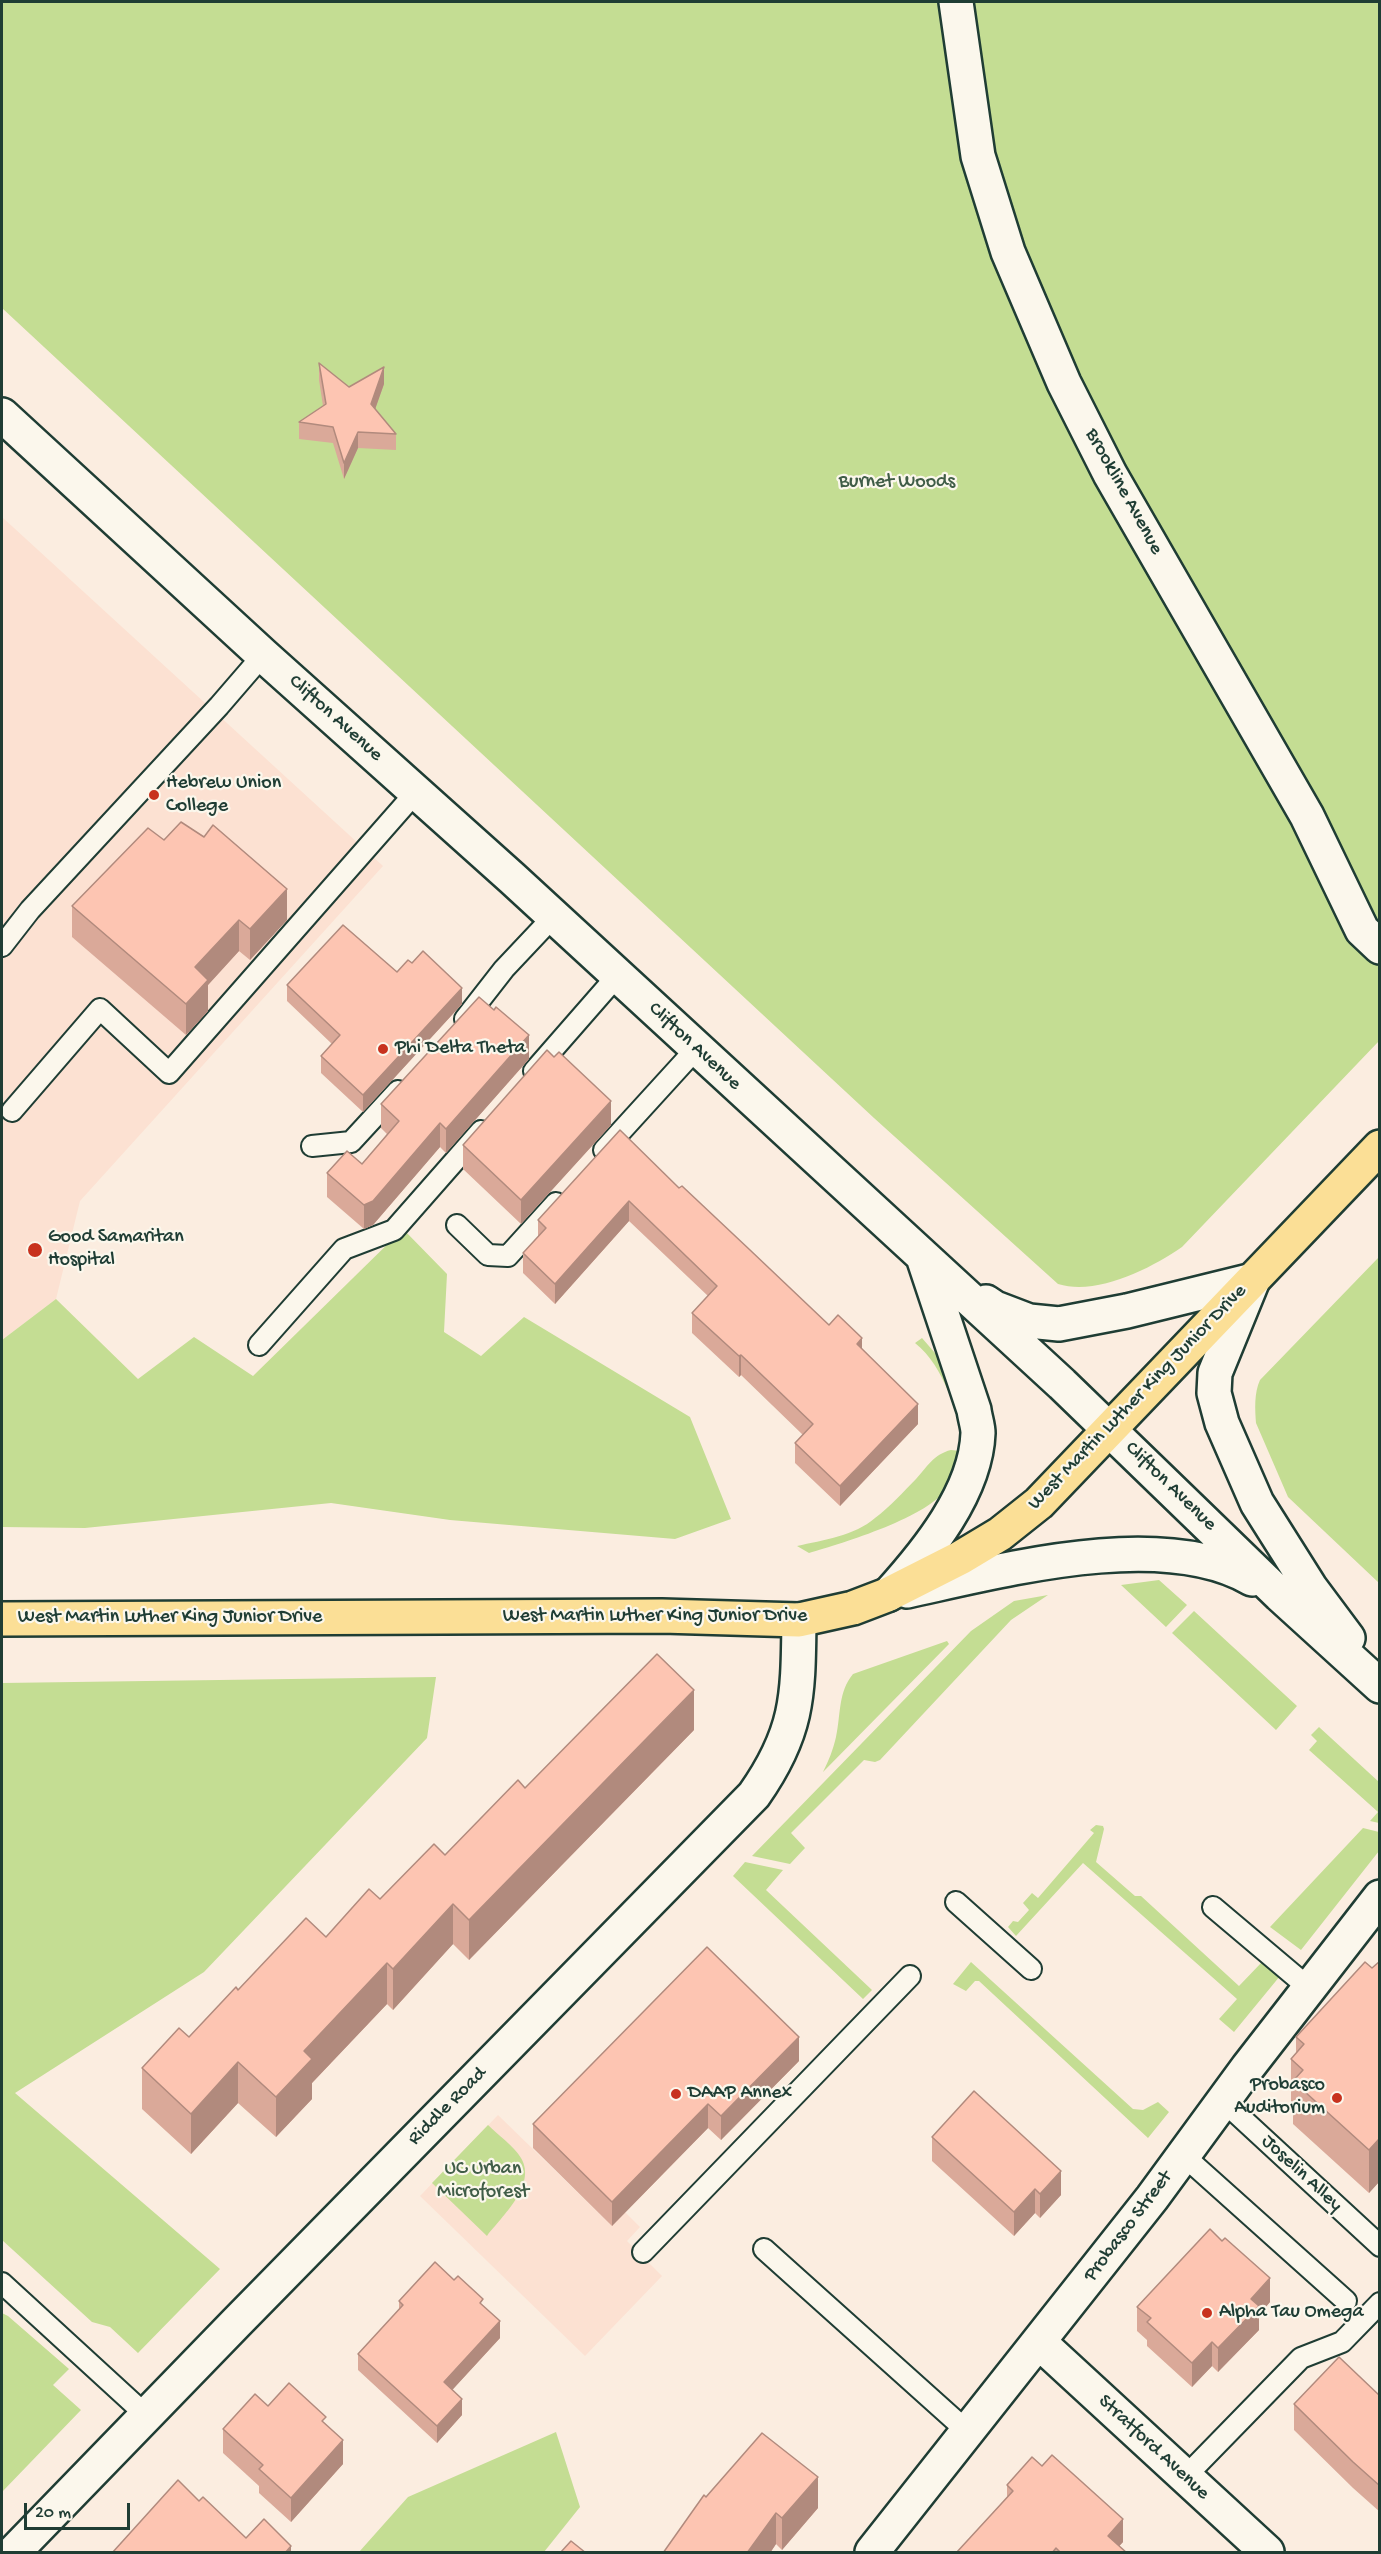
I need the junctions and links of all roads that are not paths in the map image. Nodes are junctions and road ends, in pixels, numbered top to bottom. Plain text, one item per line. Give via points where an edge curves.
1 (956, 2) edge
2 (2, 415) edge
3 (263, 655) junction
4 (416, 792) junction
5 (553, 917) junction
6 (2, 946) edge
7 (1380, 948) edge
8 (617, 976) junction
9 (455, 1030) edge
10 (696, 1049) junction
11 (415, 1073) edge
12 (524, 1082) edge
13 (12, 1111) dead end
14 (493, 1117) edge
15 (312, 1146) dead end
16 (1380, 1147) edge
17 (593, 1162) edge
18 (570, 1188) edge
19 (457, 1225) dead end
20 (923, 1258) junction
21 (1253, 1280) junction
22 (259, 1345) dead end
23 (1111, 1430) junction
24 (887, 1595) junction
25 (1280, 1595) junction
26 (2, 1620) edge
27 (799, 1620) junction
28 (1380, 1680) edge
29 (1380, 1686) edge
30 (1380, 1897) edge
31 (956, 1902) dead end
32 (1213, 1907) dead end
33 (1031, 1969) dead end
34 (910, 1976) dead end
35 (1308, 1988) junction
36 (1223, 2101) junction
37 (1183, 2155) junction
38 (1380, 2246) edge
39 (765, 2248) dead end
40 (643, 2252) dead end
41 (2, 2283) edge
42 (1346, 2301) dead end
43 (1380, 2303) edge
44 (1040, 2343) junction
45 (147, 2416) junction
46 (968, 2432) junction
47 (1185, 2477) junction
48 (14, 2553) edge
49 (872, 2553) edge
50 (1267, 2553) edge

1 - 7 main road, Brookline Avenue via 978,156 1008,252 1065,383 1110,474 1307,816 1362,930
2 - 3 main road, Clifton Avenue
3 - 4 main road, Clifton Avenue
3 - 6 lane via 30,910
4 - 5 main road, Clifton Avenue
4 - 13 lane via 169,1073 100,1009
5 - 8 main road, Clifton Avenue
5 - 9 lane via 511,960
8 - 10 main road, Clifton Avenue
8 - 12 lane
10 - 17 lane
10 - 20 main road, Clifton Avenue
11 - 15 lane via 351,1142
14 - 22 lane via 394,1230 344,1248
16 - 21 main road, West Martin Luther King Junior Drive
18 - 19 lane via 508,1256 488,1255
20 - 21 main road via 994,1308 1029,1322 1059,1324
20 - 23 main road, Clifton Avenue
20 - 24 main road via 978,1432 965,1485 935,1538
21 - 23 main road, West Martin Luther King Junior Drive
21 - 28 main road via 1215,1373 1214,1393 1222,1423 1257,1503 1310,1587
23 - 24 main road, West Martin Luther King Junior Drive via 1039,1503 1000,1534
23 - 25 main road, Clifton Avenue
24 - 25 main road via 1033,1565 1150,1553 1217,1562
24 - 27 main road, West Martin Luther King Junior Drive via 853,1608
25 - 29 main road, Clifton Avenue
26 - 27 main road, West Martin Luther King Junior Drive via 663,1616
27 - 45 main road, Riddle Road via 798,1690 792,1724 773,1768 754,1795
30 - 35 main road, Probasco Street
31 - 33 lane
32 - 35 lane
34 - 40 lane
35 - 36 main road, Probasco Street
36 - 37 main road, Probasco Street
36 - 38 lane, Joselin Alley
37 - 42 lane
37 - 44 main road, Probasco Street
39 - 46 lane
41 - 45 lane
43 - 47 lane via 1342,2342 1301,2358
44 - 46 main road, Probasco Street
44 - 47 main road, Stratford Avenue
45 - 48 main road, Riddle Road
46 - 49 main road, Probasco Street
47 - 50 main road, Stratford Avenue

